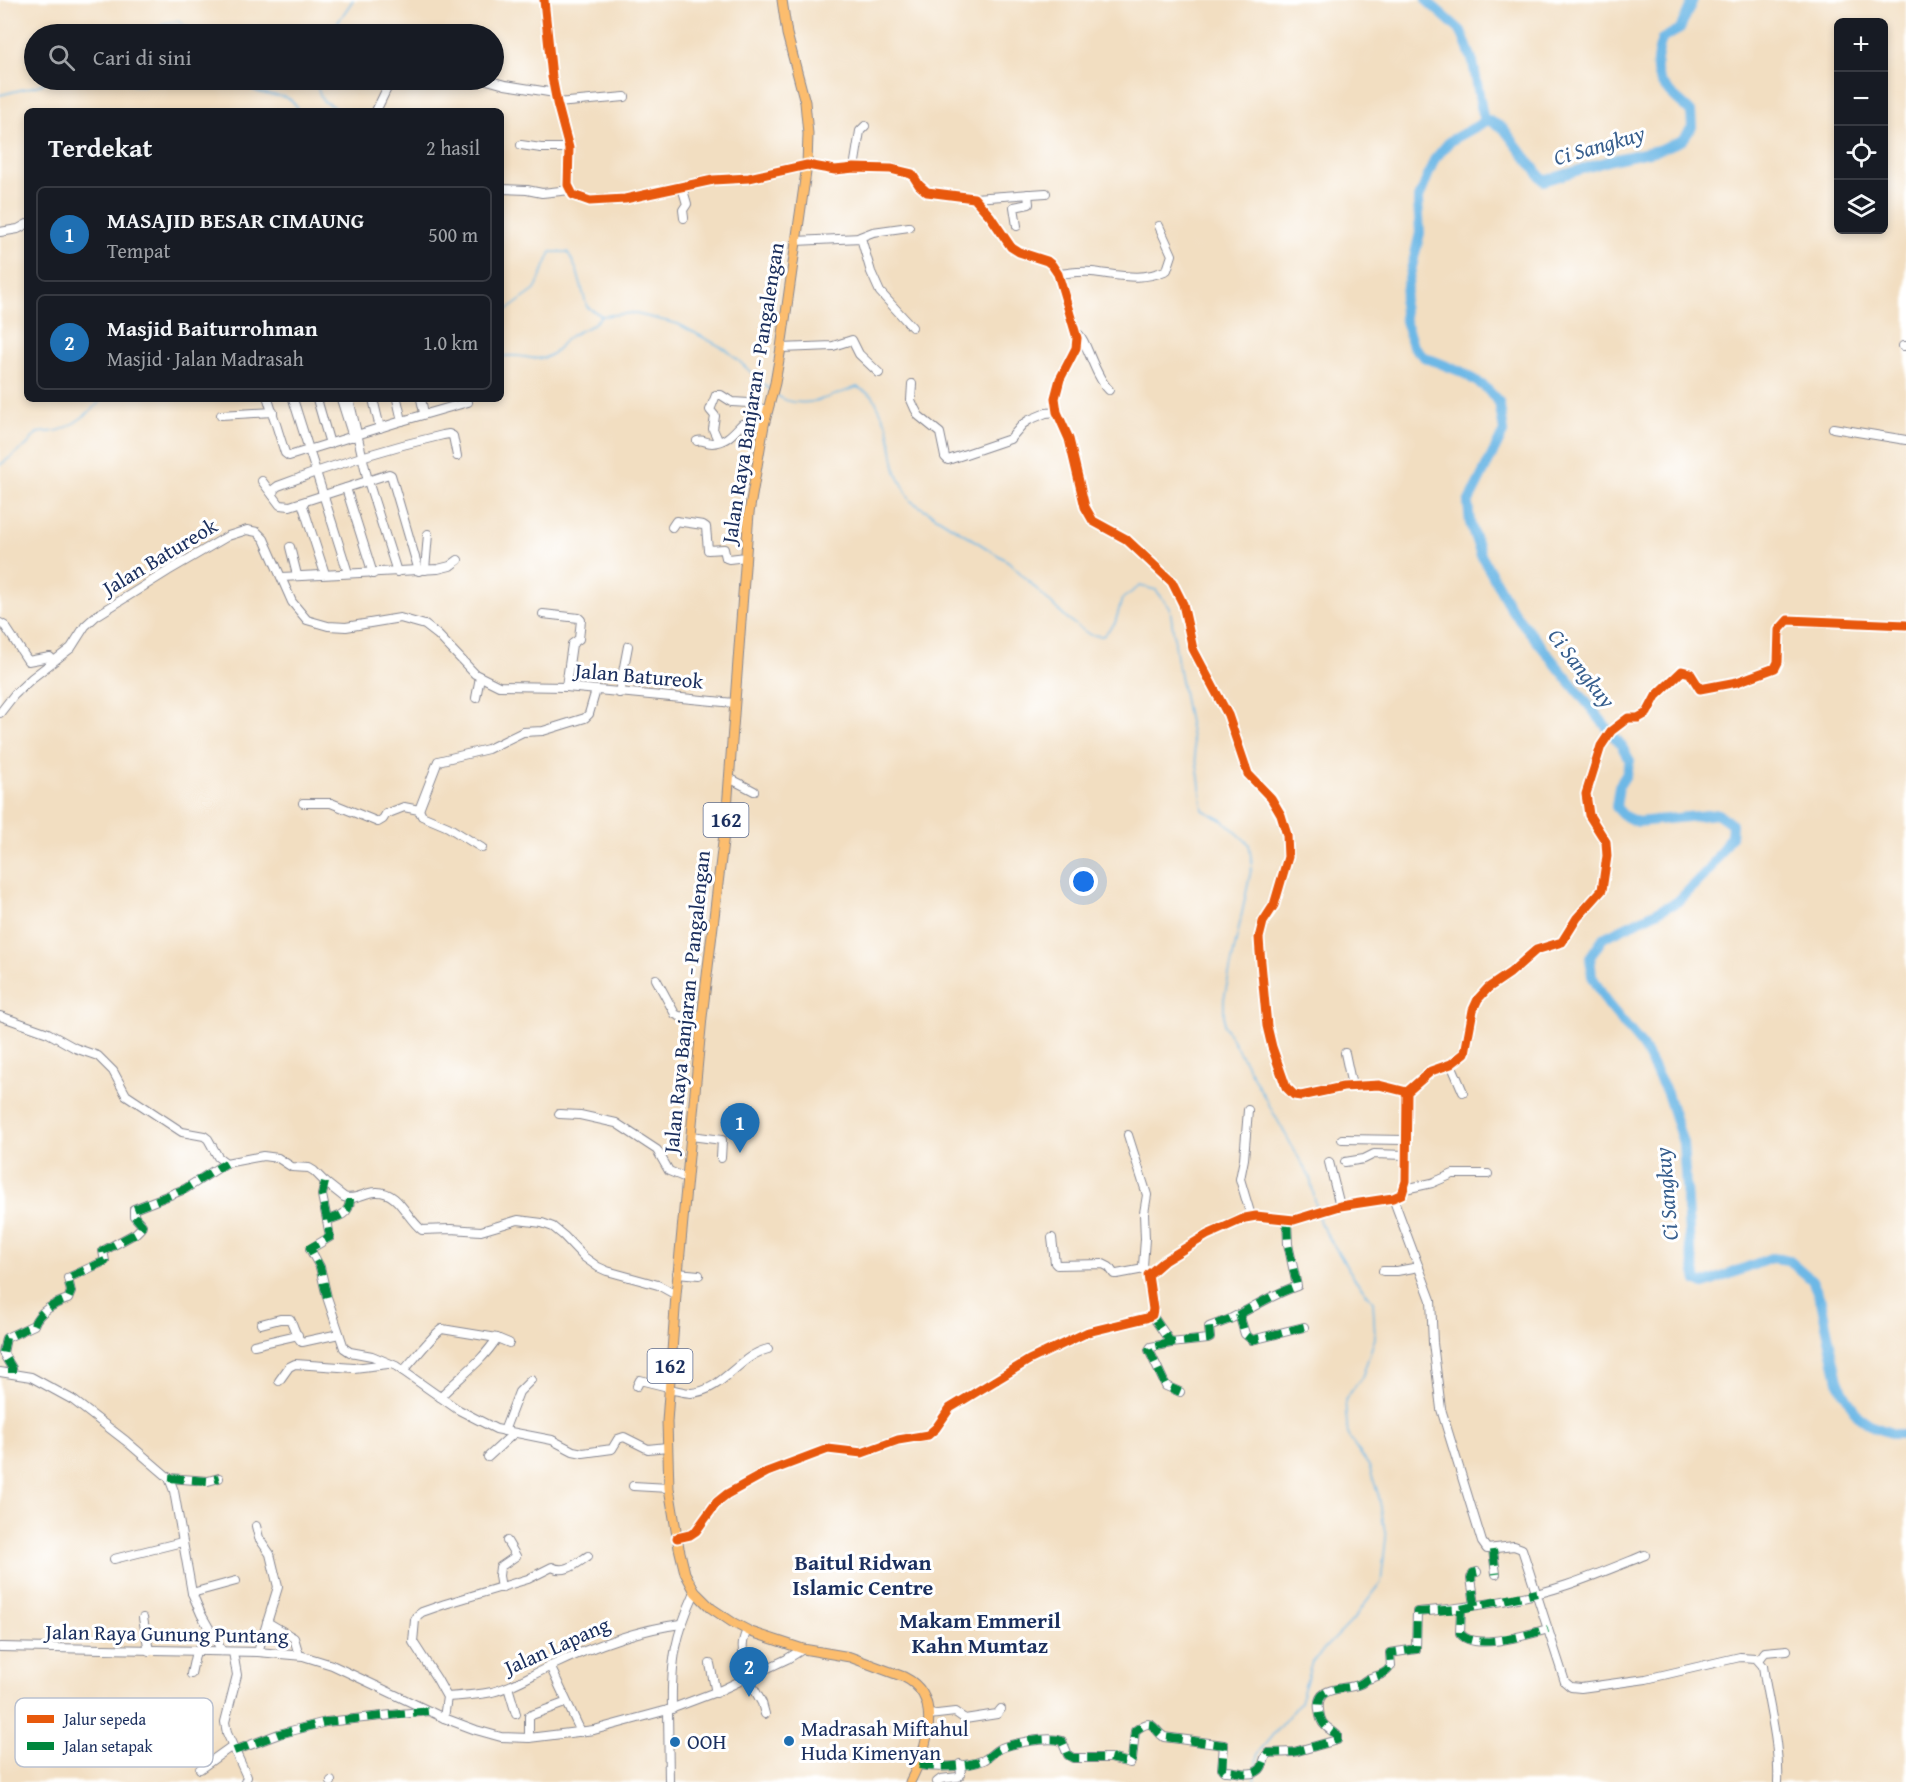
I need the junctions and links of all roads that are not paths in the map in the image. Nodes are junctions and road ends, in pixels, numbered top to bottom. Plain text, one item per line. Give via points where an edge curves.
1 (544, 0) edge
2 (782, 0) edge
3 (504, 85) edge
4 (386, 90) edge
5 (555, 93) junction
6 (625, 97) dead end
7 (557, 103) junction
8 (377, 108) edge
9 (865, 126) dead end
10 (521, 145) dead end
11 (569, 148) junction
12 (807, 165) junction
13 (854, 168) junction
14 (682, 187) junction
15 (504, 189) edge
16 (570, 190) junction
17 (1046, 193) dead end
18 (1028, 194) junction
19 (974, 198) junction
20 (684, 218) dead end
21 (1017, 225) dead end
22 (24, 226) edge
23 (1159, 226) dead end
24 (909, 227) dead end
25 (0, 232) edge
26 (860, 237) junction
27 (795, 241) junction
28 (1058, 274) junction
29 (912, 327) dead end
30 (1077, 333) junction
31 (781, 348) junction
32 (879, 374) dead end
33 (912, 384) dead end
34 (1109, 390) dead end
35 (269, 402) edge
36 (294, 402) edge
37 (318, 402) edge
38 (342, 402) edge
39 (349, 402) edge
40 (374, 402) edge
41 (398, 402) edge
42 (422, 402) edge
43 (468, 402) dead end
44 (768, 410) junction
45 (273, 412) junction
46 (1057, 412) junction
47 (424, 413) junction
48 (221, 415) dead end
49 (402, 421) junction
50 (764, 425) junction
51 (380, 428) junction
52 (1833, 428) dead end
53 (355, 436) junction
54 (718, 440) junction
55 (1906, 440) edge
56 (697, 441) dead end
57 (330, 444) junction
58 (309, 450) junction
59 (362, 456) junction
60 (457, 456) dead end
61 (315, 472) junction
62 (368, 480) junction
63 (262, 481) dead end
64 (346, 488) junction
65 (273, 495) junction
66 (323, 496) junction
67 (302, 503) junction
68 (672, 527) dead end
69 (428, 534) dead end
70 (290, 547) dead end
71 (746, 557) junction
72 (458, 560) dead end
73 (422, 570) junction
74 (397, 572) junction
75 (348, 573) junction
76 (325, 574) junction
77 (373, 574) junction
78 (297, 575) junction
79 (282, 577) junction
80 (543, 614) dead end
81 (0, 623) edge
82 (1906, 625) edge
83 (628, 646) dead end
84 (54, 661) junction
85 (480, 677) junction
86 (566, 687) junction
87 (596, 690) junction
88 (620, 693) junction
89 (476, 698) dead end
90 (734, 703) junction
91 (0, 713) edge
92 (729, 778) junction
93 (753, 791) dead end
94 (303, 802) dead end
95 (419, 810) junction
96 (482, 848) dead end
97 (656, 979) dead end
98 (0, 1016) edge
99 (702, 1017) junction
100 (1345, 1053) dead end
101 (1451, 1064) junction
102 (1352, 1086) junction
103 (1407, 1092) junction
104 (1463, 1092) dead end
105 (1248, 1110) dead end
106 (559, 1114) dead end
107 (691, 1136) junction
108 (1128, 1136) dead end
109 (1342, 1139) dead end
110 (1406, 1140) junction
111 (1406, 1155) junction
112 (721, 1158) dead end
113 (1329, 1162) dead end
114 (1345, 1162) dead end
115 (226, 1163) junction
116 (1488, 1174) dead end
117 (686, 1178) junction
118 (325, 1182) junction
119 (1404, 1189) junction
120 (1393, 1198) junction
121 (350, 1199) junction
122 (1340, 1206) junction
123 (1251, 1216) junction
124 (327, 1220) junction
125 (1287, 1220) junction
126 (1052, 1238) dead end
127 (1419, 1268) junction
128 (1383, 1271) dead end
129 (1146, 1272) junction
130 (678, 1273) junction
131 (699, 1275) dead end
132 (675, 1295) junction
133 (1239, 1314) junction
134 (1152, 1315) junction
135 (261, 1324) dead end
136 (1304, 1327) dead end
137 (339, 1334) junction
138 (298, 1335) junction
139 (497, 1338) junction
140 (509, 1343) dead end
141 (1171, 1343) junction
142 (254, 1345) dead end
143 (768, 1349) dead end
144 (346, 1350) junction
145 (390, 1364) junction
146 (346, 1368) junction
147 (403, 1371) junction
148 (0, 1372) edge
149 (12, 1373) junction
150 (531, 1380) dead end
151 (279, 1381) dead end
152 (637, 1386) dead end
153 (668, 1388) junction
154 (1180, 1392) dead end
155 (440, 1396) junction
156 (509, 1432) junction
157 (667, 1447) junction
158 (488, 1457) dead end
159 (169, 1478) junction
160 (219, 1478) dead end
161 (633, 1486) dead end
162 (669, 1490) junction
163 (256, 1526) dead end
164 (677, 1538) junction
165 (507, 1541) dead end
166 (182, 1542) junction
167 (1493, 1550) junction
168 (1645, 1555) dead end
169 (588, 1556) dead end
170 (114, 1559) dead end
171 (1477, 1572) dead end
172 (1496, 1574) dead end
173 (236, 1581) dead end
174 (501, 1588) junction
175 (696, 1592) junction
176 (192, 1593) junction
177 (1537, 1593) junction
178 (1475, 1605) junction
179 (1461, 1609) junction
180 (143, 1618) dead end
181 (267, 1622) junction
182 (681, 1624) junction
183 (1548, 1629) junction
184 (747, 1630) junction
185 (0, 1647) edge
186 (802, 1648) junction
187 (1787, 1650) dead end
188 (149, 1651) junction
189 (196, 1651) junction
190 (222, 1651) junction
191 (233, 1652) junction
192 (258, 1652) junction
193 (299, 1655) junction
194 (1760, 1660) junction
195 (710, 1664) dead end
196 (550, 1666) junction
197 (191, 1674) dead end
198 (751, 1676) junction
199 (508, 1687) junction
200 (716, 1693) junction
201 (447, 1697) junction
202 (562, 1704) dead end
203 (1001, 1709) dead end
204 (670, 1710) junction
205 (429, 1711) junction
206 (516, 1714) dead end
207 (765, 1714) dead end
208 (929, 1715) junction
209 (444, 1718) junction
210 (581, 1732) junction
211 (529, 1738) junction
212 (233, 1749) junction
213 (213, 1761) edge
214 (960, 1764) junction
215 (919, 1765) junction
216 (203, 1767) edge
217 (200, 1769) dead end
218 (245, 1782) edge
219 (669, 1782) edge
220 (910, 1782) edge
221 (937, 1782) edge
222 (1778, 1782) edge

1 - 5 street
2 - 12 main road, Jalan Raya Banjaran - Pangalengan / 162 via 805,102
3 - 5 street
4 - 8 street
5 - 7 street
6 - 7 street
7 - 11 street
9 - 13 street via 860,131
10 - 11 street
11 - 16 street
12 - 13 street via 835,170
12 - 14 street
12 - 27 main road, Jalan Raya Banjaran - Pangalengan / 162
13 - 19 street via 912,174 927,192
14 - 16 street via 601,202 580,198
14 - 20 street via 687,204
15 - 16 street via 542,193
17 - 18 street
18 - 19 street
18 - 21 street via 1029,204 1014,207
19 - 28 street via 1011,247 1047,261
22 - 25 street
23 - 28 street via 1172,255 1167,270 1123,278 1093,272
24 - 26 street
26 - 27 street
26 - 29 street via 880,292
27 - 31 main road, Jalan Raya Banjaran - Pangalengan / 162
28 - 30 street
30 - 34 street
30 - 46 street via 1076,348 1055,394
31 - 32 street via 833,346 852,340
31 - 44 main road, Jalan Raya Banjaran - Pangalengan / 162
33 - 46 street via 915,409 940,433 948,460 1008,441 1029,420
35 - 45 street
36 - 58 street
37 - 57 street
38 - 53 street
39 - 53 street
40 - 51 street
41 - 49 street
42 - 47 street
43 - 47 street
44 - 50 main road, Jalan Raya Banjaran - Pangalengan / 162
44 - 54 street via 716,395 710,410 715,416 713,429
45 - 48 street
45 - 58 street via 286,456
46 - 102 street via 1069,439 1088,513 1093,521 1126,539 1172,582 1183,604 1193,650 1228,715 1248,774 1281,815 1288,857 1259,938 1268,1026 1286,1087 1301,1096
47 - 49 street
49 - 51 street
50 - 54 street via 742,424 730,438
50 - 71 main road, Jalan Raya Banjaran - Pangalengan / 162
51 - 53 street
52 - 55 street
53 - 57 street
53 - 59 street
54 - 56 street
57 - 58 street
58 - 61 street
59 - 60 street via 447,434 453,436
59 - 61 street
59 - 62 street
61 - 65 street via 278,486
61 - 66 street
62 - 64 street
62 - 73 street via 391,475
62 - 74 street
63 - 65 street
64 - 66 street
64 - 77 street
65 - 67 street via 280,505
66 - 67 street
66 - 75 street
67 - 76 street
68 - 71 street via 676,521 703,525 708,550 723,549 729,559
69 - 73 street
70 - 78 street
71 - 90 main road, Jalan Raya Banjaran - Pangalengan / 162
72 - 73 street via 445,568
73 - 74 street
74 - 77 street
75 - 76 street
75 - 77 street
76 - 78 street
78 - 79 street
79 - 84 street, Jalan Batureok via 264,539 256,532 237,532 96,616 71,648
79 - 85 street, Jalan Batureok via 292,602 307,620 346,627 400,618 425,625
80 - 86 street via 581,620 579,639 572,644
81 - 84 street via 27,661 50,657
82 - 101 street via 1788,620 1779,630 1775,668 1737,682 1700,689 1690,673 1682,671 1656,696 1647,713 1628,718 1611,731 1600,746 1586,794 1589,815 1605,842 1602,890 1576,918 1562,942 1536,950 1478,999 1467,1049
83 - 88 street
84 - 91 street, Jalan Batureok via 14,695
85 - 86 street, Jalan Batureok via 509,687
85 - 89 street
86 - 87 street, Jalan Batureok
87 - 88 street, Jalan Batureok
87 - 95 street via 589,714 583,719 523,732 488,749 438,761
88 - 90 street, Jalan Batureok
90 - 92 main road, Jalan Raya Banjaran - Pangalengan / 162
92 - 93 street
92 - 99 main road, Jalan Raya Banjaran - Pangalengan / 162
94 - 95 street via 331,803 378,822 404,807
95 - 96 street via 422,816
97 - 99 street via 675,1014
98 - 115 street via 98,1056 113,1071 126,1095 177,1130 204,1136
99 - 107 main road, Jalan Raya Banjaran - Pangalengan / 162
100 - 102 street
101 - 103 street via 1431,1071
101 - 104 street
102 - 103 street via 1379,1084
103 - 110 street
105 - 123 street via 1240,1179
106 - 117 street via 616,1123 657,1150 669,1171
107 - 112 street via 722,1140
107 - 117 main road, Jalan Raya Banjaran - Pangalengan / 162
108 - 129 street via 1147,1195 1143,1213
109 - 110 street
110 - 111 street
111 - 114 street via 1374,1154
111 - 119 street
113 - 122 street
115 - 118 street via 270,1156 292,1167 309,1168
115 - 149 street via 185,1189 134,1209 142,1225 139,1231 103,1251 105,1261 68,1278 68,1299 54,1305 34,1325 6,1338 3,1353
116 - 119 street via 1453,1174 1432,1184
117 - 130 main road, Jalan Raya Banjaran - Pangalengan / 162
118 - 121 street
118 - 124 street via 322,1194
119 - 120 street
120 - 122 street
120 - 127 street
121 - 124 street via 344,1214
121 - 132 street via 376,1191 394,1197 425,1231 482,1231 518,1220 542,1223 559,1231 598,1267 658,1284
122 - 125 street
123 - 125 street
123 - 129 street via 1207,1235
124 - 137 street via 330,1237 310,1250 317,1260
125 - 133 street via 1292,1270 1298,1285
126 - 129 street via 1057,1265 1103,1264 1114,1274
127 - 128 street
127 - 167 street via 1431,1300 1443,1422 1482,1542 1485,1548
129 - 134 street
130 - 131 street
130 - 132 main road, Jalan Raya Banjaran - Pangalengan / 162
132 - 153 main road, Jalan Raya Banjaran - Pangalengan / 162
133 - 136 street via 1245,1334 1252,1340
133 - 141 street via 1209,1327 1209,1339
134 - 141 street
134 - 164 street via 1089,1332 1040,1354 950,1408 928,1435 898,1440 862,1454 828,1449 767,1472 727,1494 696,1531
135 - 138 street via 288,1318
137 - 138 street via 304,1342 298,1340
137 - 144 street
138 - 142 street
139 - 140 street
139 - 147 street via 442,1329
139 - 155 street via 490,1350
141 - 154 street via 1149,1350 1166,1386
143 - 153 street via 738,1365 714,1385 690,1393
144 - 145 street
144 - 146 street
145 - 146 street
145 - 147 street
146 - 151 street via 292,1365
147 - 155 street
148 - 149 street
149 - 159 street via 31,1377 73,1400
150 - 156 street via 519,1392
152 - 153 street via 640,1380
153 - 157 main road, Jalan Raya Banjaran - Pangalengan / 162
155 - 156 street via 477,1419
156 - 157 street via 552,1440 583,1453 612,1449 624,1437 648,1449
156 - 158 street
157 - 162 main road, Jalan Raya Banjaran - Pangalengan / 162
159 - 160 street
159 - 166 street
161 - 162 street
162 - 164 main road, Jalan Raya Banjaran - Pangalengan / 162
163 - 181 street via 278,1582
164 - 175 main road, Jalan Raya Banjaran - Pangalengan / 162 via 686,1573
165 - 174 street via 516,1556 500,1567
166 - 170 street
166 - 176 street
167 - 172 street
167 - 177 street via 1514,1546 1522,1549
168 - 177 street
169 - 174 street via 567,1569 552,1567
171 - 178 street via 1472,1578
173 - 176 street
174 - 201 street via 429,1609 415,1620 415,1649
175 - 182 street
175 - 184 main road, Jalan Raya Banjaran - Pangalengan / 162 via 722,1617
176 - 190 street
177 - 178 street
177 - 183 street
178 - 179 street
179 - 183 street via 1460,1633 1472,1641 1516,1638
179 - 214 street via 1417,1612 1416,1650 1390,1653 1391,1666 1384,1675 1321,1696 1320,1720 1337,1735 1337,1740 1294,1752 1268,1753 1262,1768 1255,1772 1222,1770 1224,1745 1164,1737 1151,1725 1135,1731 1130,1763 1110,1758 1073,1758 1062,1741 1054,1739 1013,1743 995,1750 985,1760
180 - 188 street
181 - 192 street
181 - 193 street via 294,1638
182 - 196 street, Jalan Lapang via 622,1636
182 - 204 street via 672,1668
183 - 194 street via 1562,1677 1574,1688 1646,1678 1740,1657
184 - 186 main road, Jalan Raya Banjaran - Pangalengan / 162
184 - 198 street via 741,1642
185 - 188 street, Jalan Raya Gunung Puntang
186 - 198 street, Jalan Raya Gunung Puntang
186 - 208 main road, Jalan Raya Banjaran - Pangalengan / 162 via 850,1657 911,1681 922,1690
187 - 194 street via 1766,1652
188 - 189 street, Jalan Raya Gunung Puntang
189 - 190 street, Jalan Raya Gunung Puntang
189 - 197 street
190 - 191 street, Jalan Raya Gunung Puntang
191 - 192 street, Jalan Raya Gunung Puntang
191 - 212 street via 237,1675 225,1722
192 - 193 street, Jalan Raya Gunung Puntang
193 - 205 street, Jalan Raya Gunung Puntang via 332,1665
194 - 222 street via 1776,1736
195 - 200 street
196 - 199 street, Jalan Lapang
196 - 210 street
198 - 200 street, Jalan Raya Gunung Puntang
198 - 207 street
199 - 201 street, Jalan Lapang
199 - 206 street
200 - 204 street, Jalan Raya Gunung Puntang
201 - 209 street
202 - 211 street via 529,1716
203 - 208 street via 997,1714 965,1719 955,1712
204 - 210 street, Jalan Raya Gunung Puntang
204 - 219 street
205 - 209 street, Jalan Raya Gunung Puntang
205 - 212 street via 326,1722
208 - 215 main road, Jalan Raya Banjaran - Pangalengan / 162
209 - 211 street, Jalan Raya Gunung Puntang via 501,1737
210 - 211 street, Jalan Raya Gunung Puntang
212 - 213 street
212 - 218 street via 248,1777
214 - 215 street
214 - 221 street via 958,1777
215 - 220 main road, Jalan Raya Banjaran - Pangalengan / 162
216 - 217 street

